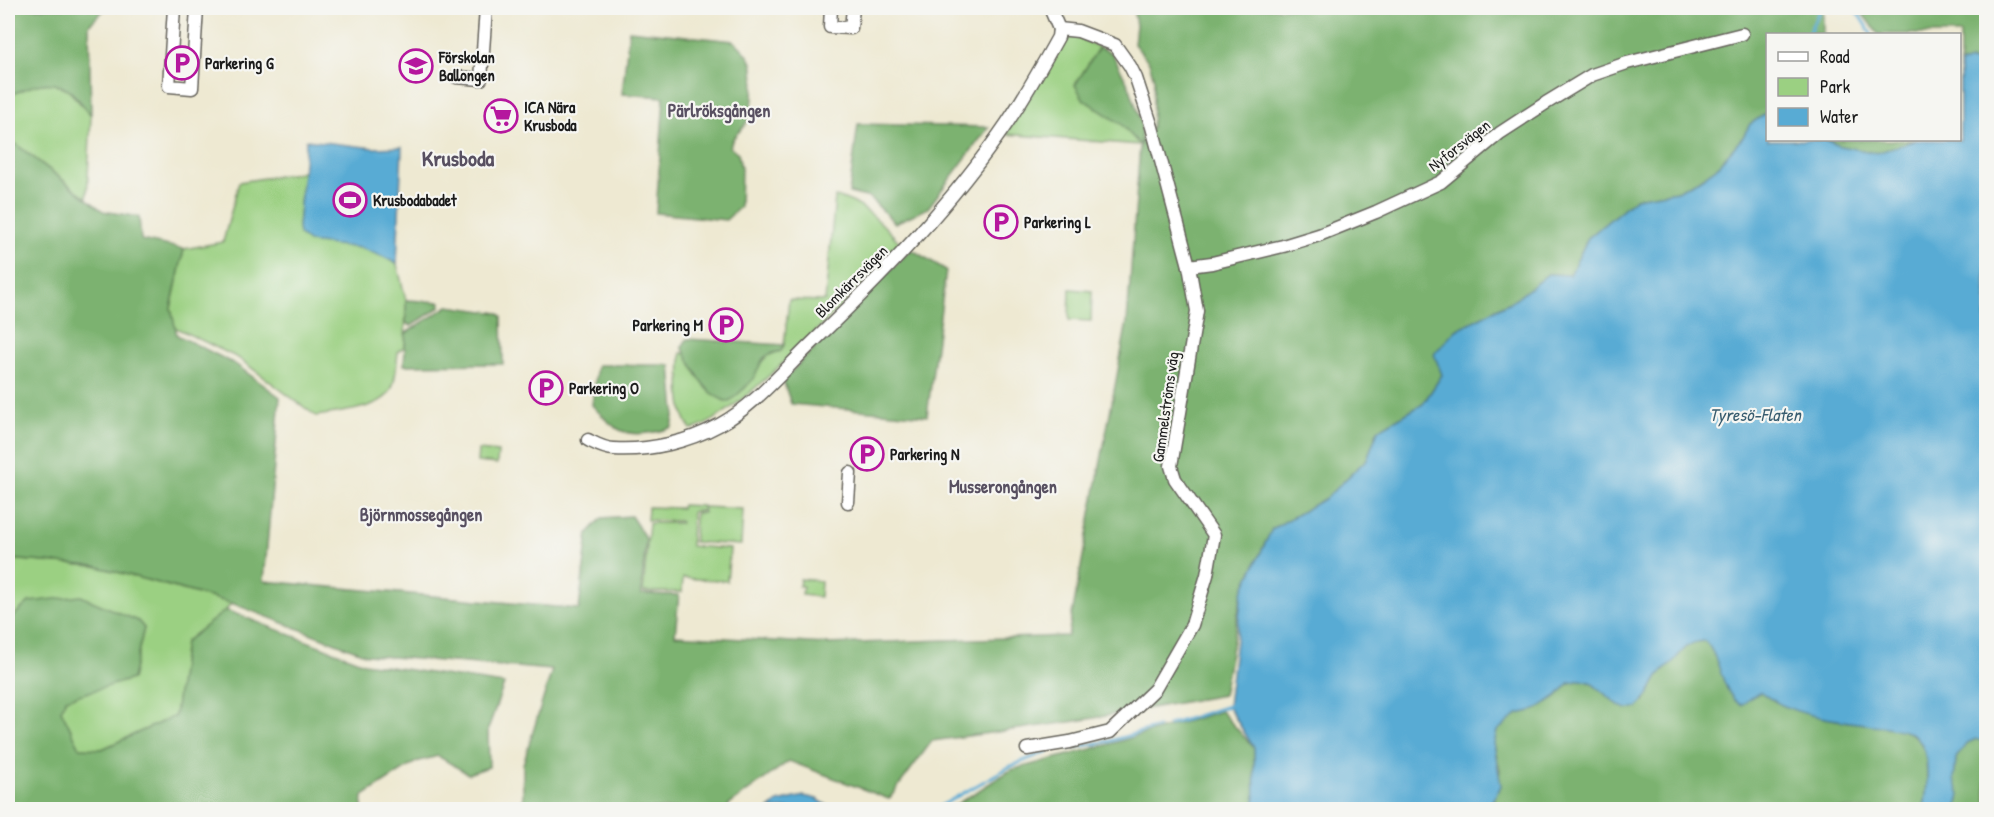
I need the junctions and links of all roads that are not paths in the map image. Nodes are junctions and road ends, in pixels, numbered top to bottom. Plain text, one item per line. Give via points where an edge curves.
1 (174, 8) edge
2 (197, 8) edge
3 (486, 8) edge
4 (831, 8) edge
5 (853, 8) edge
6 (1050, 8) edge
7 (1059, 29) junction
8 (1742, 34) dead end
9 (456, 77) dead end
10 (1189, 266) junction
11 (588, 440) dead end
12 (850, 473) dead end
13 (848, 502) dead end
14 (1027, 748) dead end

1 - 2 street via 169,86 192,88
3 - 9 street via 481,79
4 - 5 street via 830,27 851,28
6 - 7 street
7 - 10 street, Gammelströms väg via 1078,31 1115,45 1136,78
7 - 11 street, Blomkärrsvägen via 1007,123 942,207 901,254 738,413 698,436 665,445 612,449
8 - 10 street, Nyforsvägen via 1592,75 1500,134 1441,182 1376,212 1283,246
10 - 14 street, Gammelströms väg via 1197,312 1171,466 1175,479 1214,535 1192,625 1155,689 1110,732
12 - 13 street

